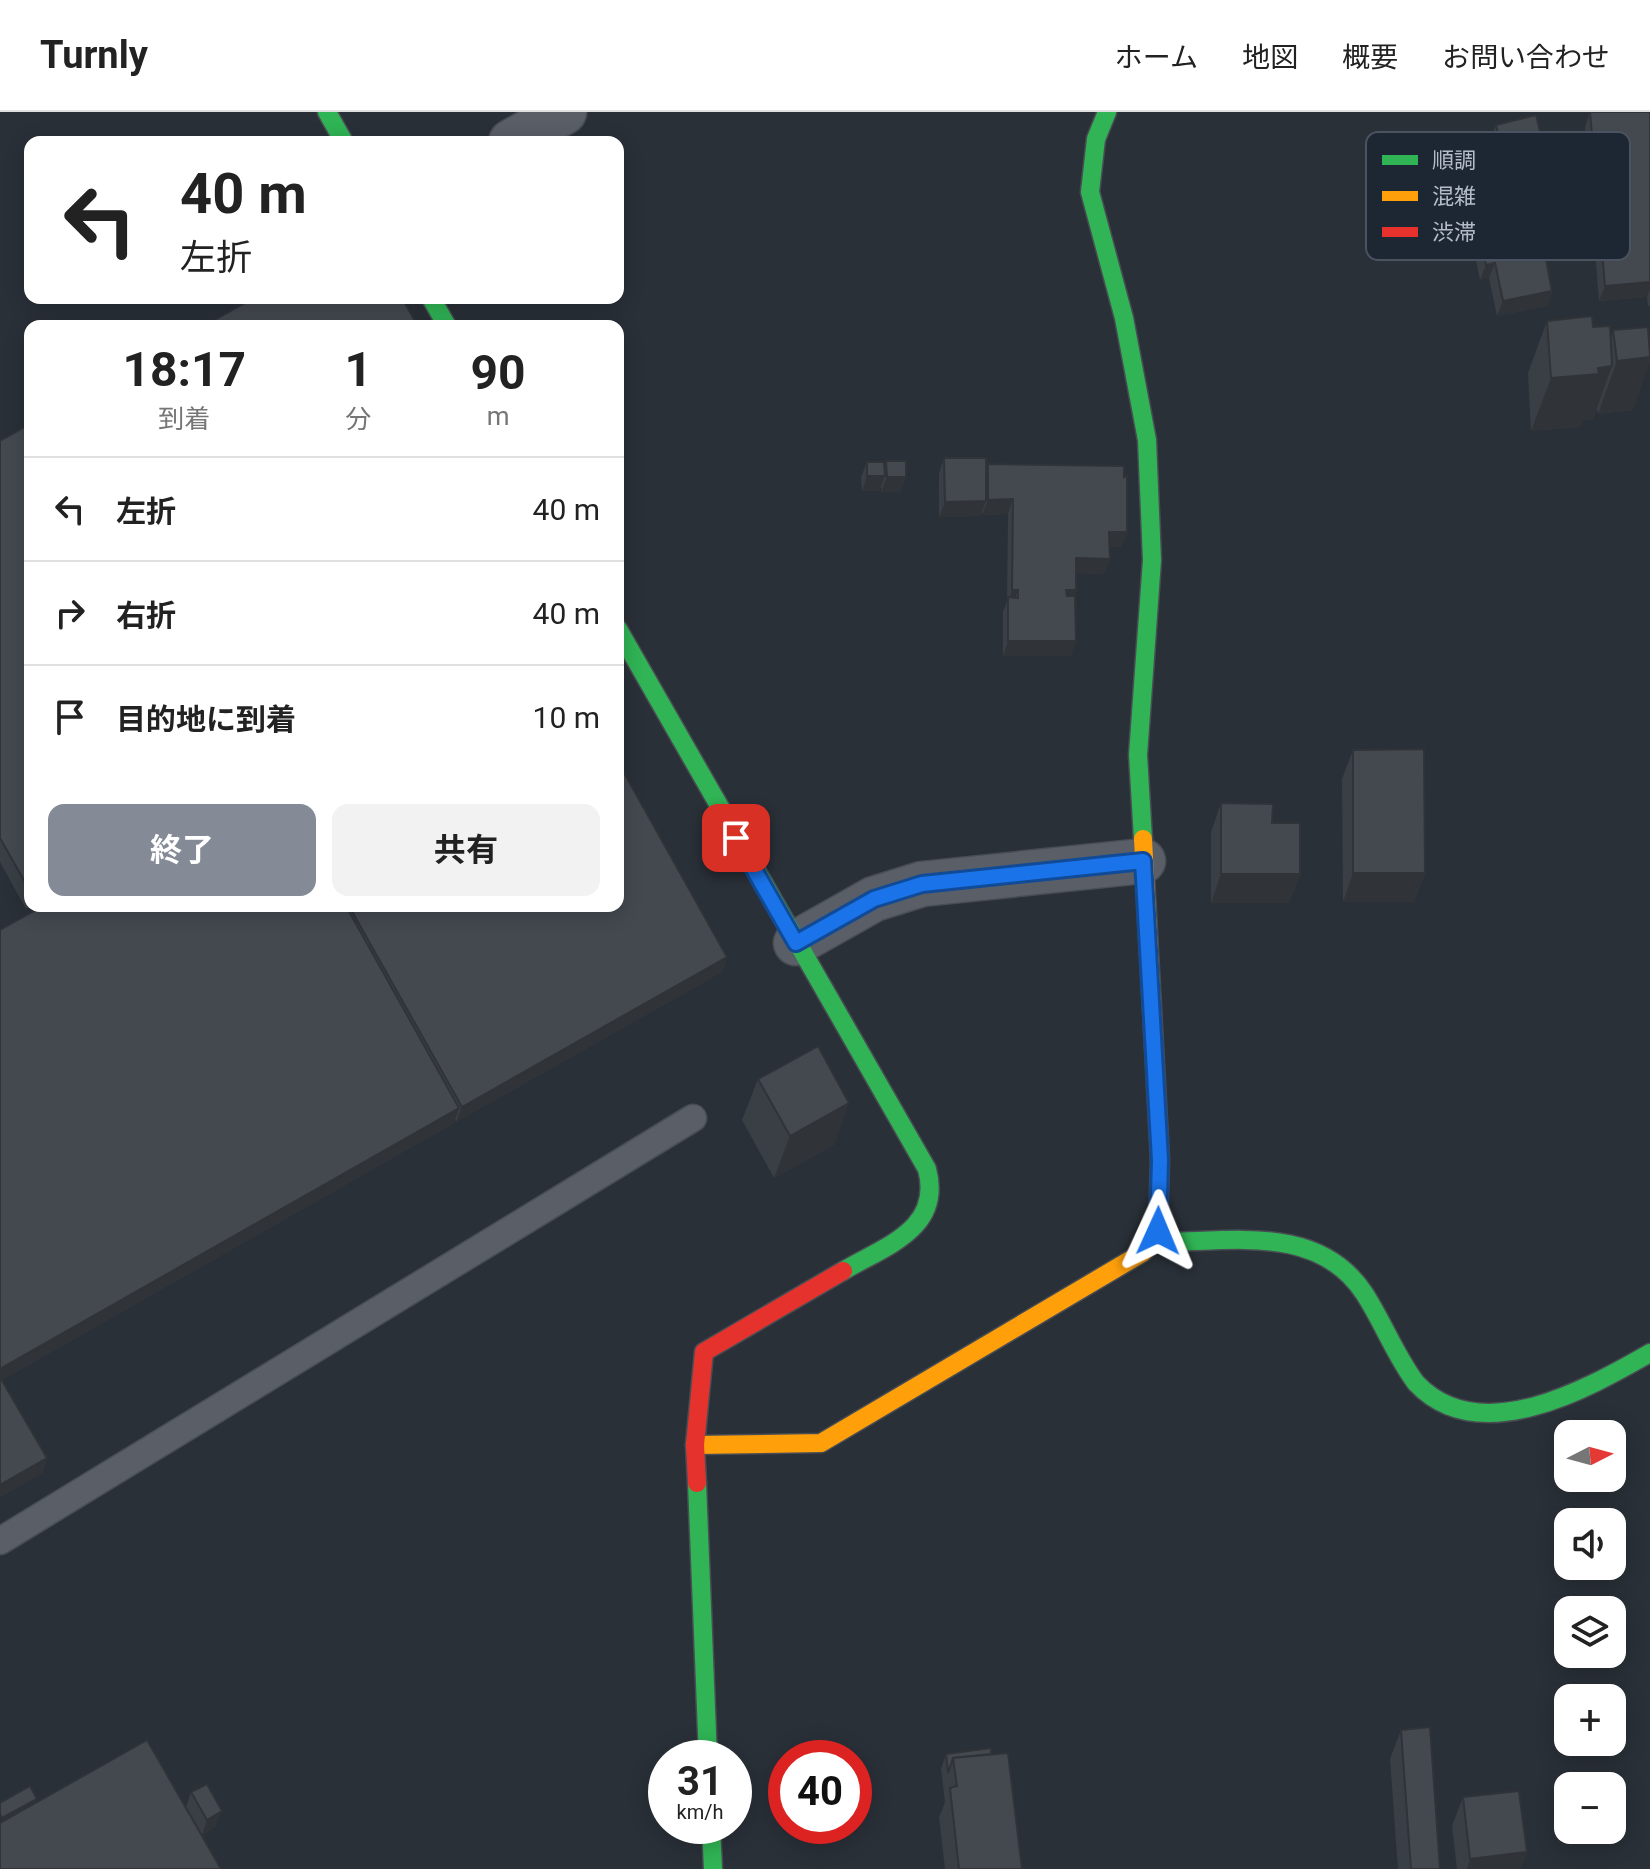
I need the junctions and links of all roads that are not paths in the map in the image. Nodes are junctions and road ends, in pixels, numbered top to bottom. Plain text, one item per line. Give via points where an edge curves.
1 (327, 112) edge
2 (564, 112) edge
3 (1107, 112) edge
4 (341, 136) edge
5 (522, 136) edge
6 (624, 640) edge
7 (1143, 861) junction
8 (796, 943) junction
9 (693, 1118) dead end
10 (1154, 1242) junction
11 (1650, 1353) edge
12 (695, 1445) junction
13 (0, 1541) edge
14 (707, 1740) edge
15 (712, 1844) edge
16 (713, 1869) edge

1 - 4 street
2 - 5 street
3 - 7 street via 1096,139 1090,192 1124,318 1147,440 1152,560 1138,755
6 - 8 street
7 - 8 street via 922,884 874,899
7 - 10 street via 1160,1160
8 - 12 street via 927,1169 932,1197 928,1211 909,1232 704,1352
9 - 13 lane
10 - 11 street via 1297,1243 1326,1254 1359,1283 1417,1382 1457,1409 1505,1414 1559,1401
10 - 12 street via 821,1443
12 - 14 street
15 - 16 street

